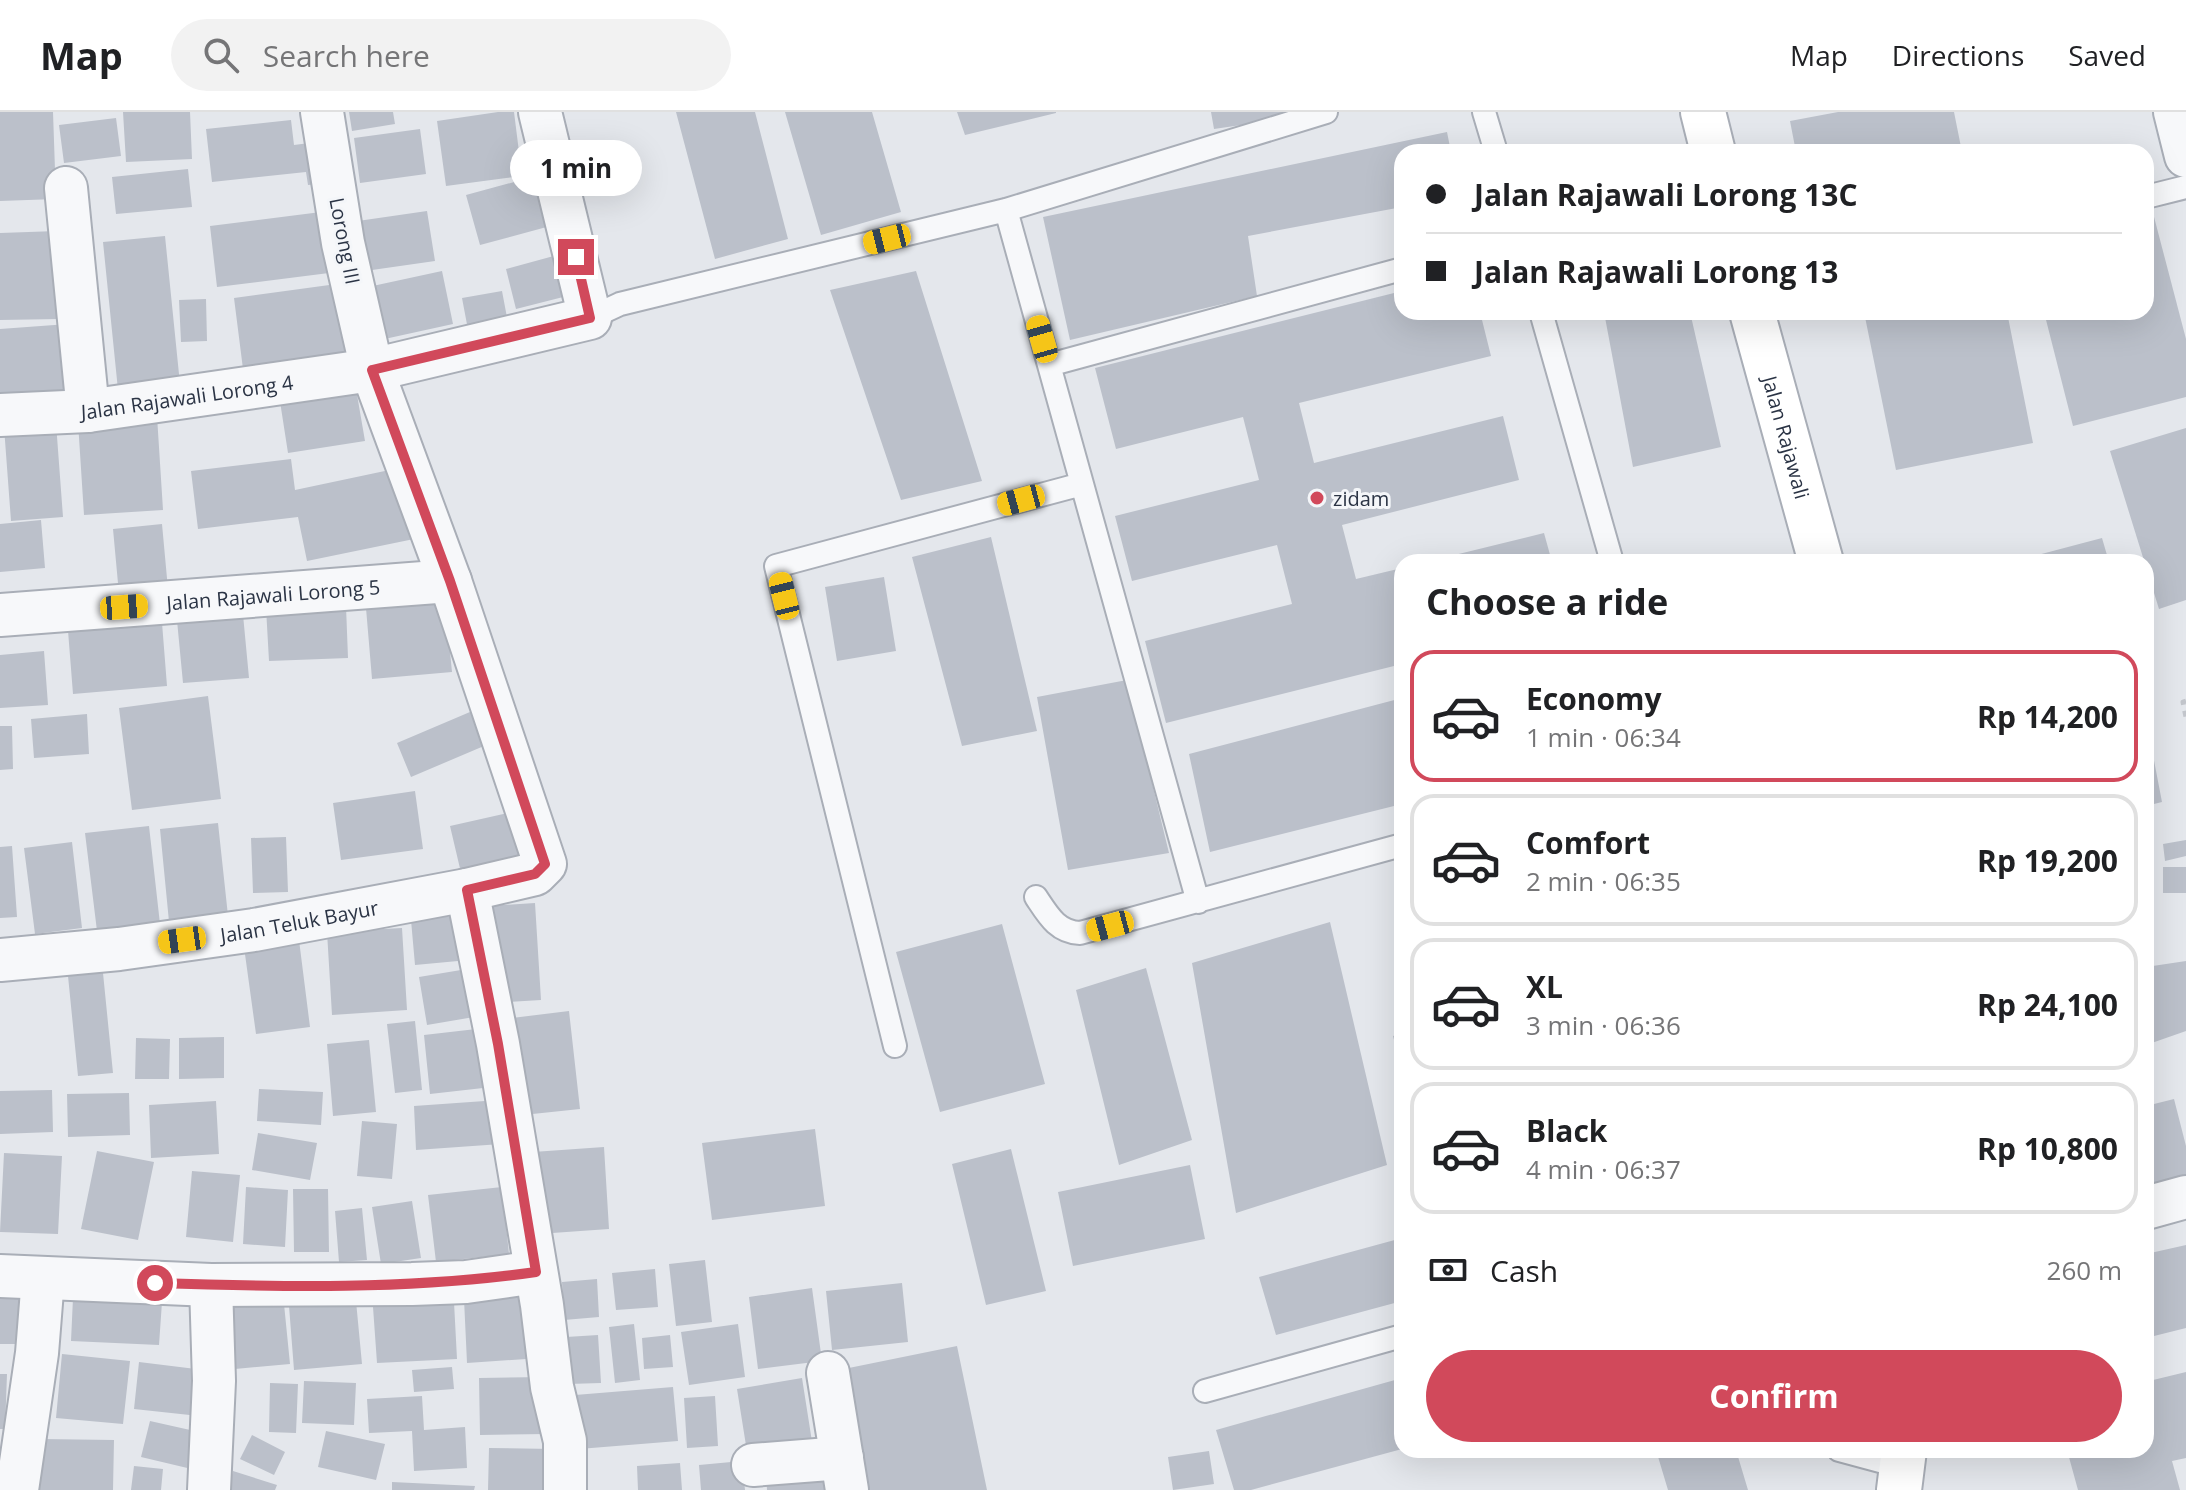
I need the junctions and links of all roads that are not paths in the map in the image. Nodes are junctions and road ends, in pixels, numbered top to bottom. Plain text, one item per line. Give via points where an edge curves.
1 (322, 112) edge
2 (540, 112) edge
3 (1326, 112) edge
4 (1484, 112) edge
5 (1703, 112) edge
6 (2175, 112) edge
7 (1494, 144) edge
8 (1711, 144) edge
9 (2186, 156) edge
10 (2186, 187) edge
11 (66, 188) dead end
12 (2154, 195) edge
13 (1006, 210) junction
14 (1394, 271) edge
15 (590, 318) junction
16 (1543, 320) edge
17 (1754, 320) edge
18 (1049, 365) junction
19 (372, 370) junction
20 (88, 411) junction
21 (0, 415) edge
22 (1082, 484) junction
23 (1610, 554) edge
24 (1819, 554) edge
25 (450, 581) junction
26 (0, 615) edge
27 (1394, 847) edge
28 (545, 864) joint
29 (467, 890) junction
30 (1036, 897) dead end
31 (1198, 902) junction
32 (0, 960) edge
33 (895, 1046) dead end
34 (2186, 1197) edge
35 (2154, 1206) edge
36 (536, 1272) junction
37 (0, 1276) edge
38 (43, 1278) junction
39 (211, 1285) junction
40 (1394, 1338) edge
41 (828, 1373) dead end
42 (1205, 1391) dead end
43 (12, 1444) edge
44 (1866, 1458) edge
45 (753, 1465) dead end
46 (1902, 1469) edge
47 (844, 1474) edge
48 (17, 1490) edge
49 (209, 1490) edge
50 (565, 1490) edge

1 - 19 street, Lorong III via 343,243
2 - 15 street
3 - 13 lane
4 - 7 lane
5 - 8 main road
6 - 9 street
10 - 12 lane
11 - 20 street
13 - 15 lane via 620,304
13 - 18 lane
14 - 18 lane
15 - 19 street, Jalan Rajawali Lorong 4
16 - 23 lane
17 - 24 main road, Jalan Rajawali
18 - 22 lane
19 - 20 street, Jalan Rajawali Lorong 4
19 - 25 street, Lorong III
20 - 21 street, Jalan Rajawali Lorong 4
22 - 31 lane
22 - 33 lane via 776,566
25 - 26 street, Jalan Rajawali Lorong 5
25 - 28 street, Lorong III
27 - 31 lane
28 - 29 street, Jalan Teluk Bayur via 535,874
29 - 32 street, Jalan Teluk Bayur via 254,930
29 - 36 street
30 - 31 lane via 1059,928 1071,933
34 - 35 street
36 - 39 street via 466,1282
36 - 50 street via 565,1441
37 - 38 street
38 - 39 street
38 - 43 street via 37,1353
39 - 49 street
40 - 42 lane
41 - 47 street
43 - 48 street
44 - 46 lane
45 - 47 street

